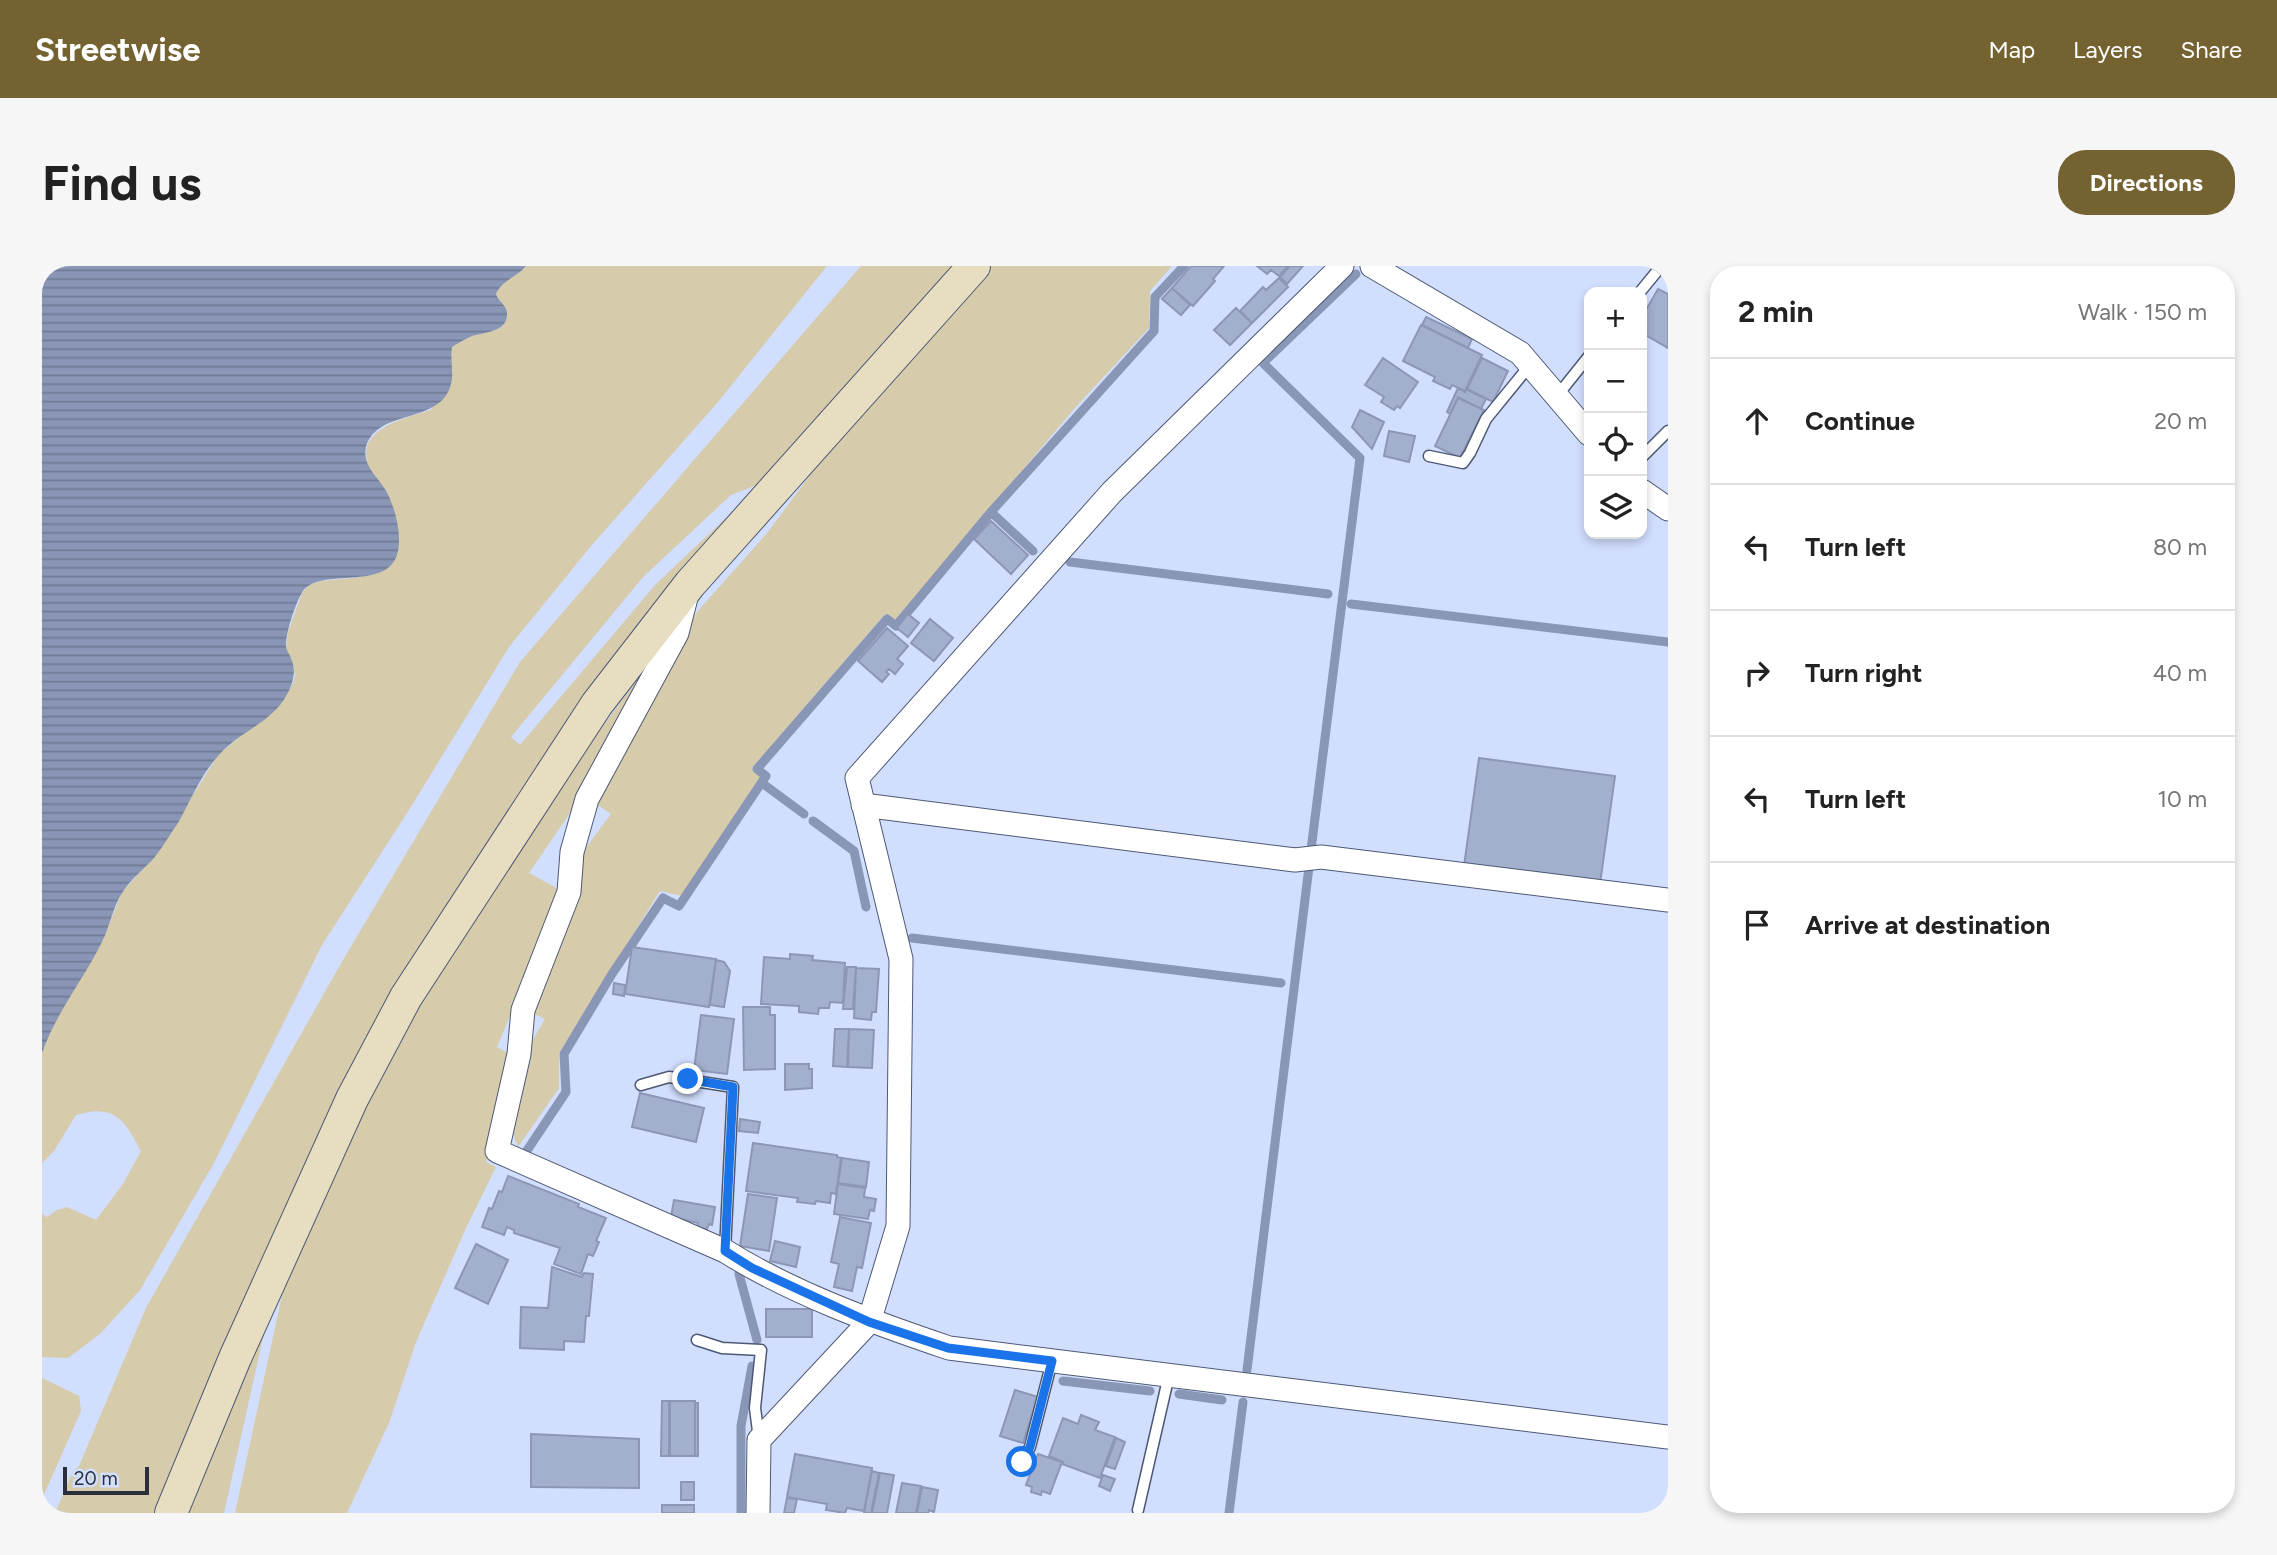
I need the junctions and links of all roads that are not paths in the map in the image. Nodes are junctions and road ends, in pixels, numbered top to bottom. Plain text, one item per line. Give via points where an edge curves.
1 (974, 266) edge
2 (1342, 266) edge
3 (1372, 266) edge
4 (1658, 270) dead end
5 (1644, 287) edge
6 (1584, 362) edge
7 (1530, 365) junction
8 (1557, 396) junction
9 (1584, 428) edge
10 (1668, 431) edge
11 (1647, 452) edge
12 (1429, 456) dead end
13 (1647, 494) edge
14 (1668, 509) edge
15 (690, 584) junction
16 (863, 805) junction
17 (1668, 900) edge
18 (641, 1085) dead end
19 (725, 1251) junction
20 (869, 1322) junction
21 (697, 1340) dead end
22 (1052, 1361) junction
23 (1169, 1376) junction
24 (1668, 1437) edge
25 (759, 1440) junction
26 (1022, 1462) dead end
27 (1138, 1510) dead end
28 (171, 1513) edge
29 (758, 1513) edge

1 - 15 street
2 - 16 street via 1112,492 857,778
3 - 7 street via 1520,353
4 - 5 lane
6 - 8 lane
7 - 8 street
7 - 12 lane via 1486,419 1463,463
8 - 9 street
10 - 11 lane
13 - 14 street
15 - 19 street via 677,633 587,799 572,852 569,892 523,1010 519,1055 497,1151
15 - 28 street via 597,704 406,997 352,1099
16 - 17 street via 1295,860 1321,857
16 - 20 street via 901,959 898,1226
18 - 19 lane via 669,1077 733,1087
19 - 20 street
20 - 22 street via 948,1348
20 - 25 street
21 - 25 lane via 722,1348 761,1350 755,1408
22 - 23 street
22 - 26 lane
23 - 24 street
23 - 27 lane
25 - 29 street

